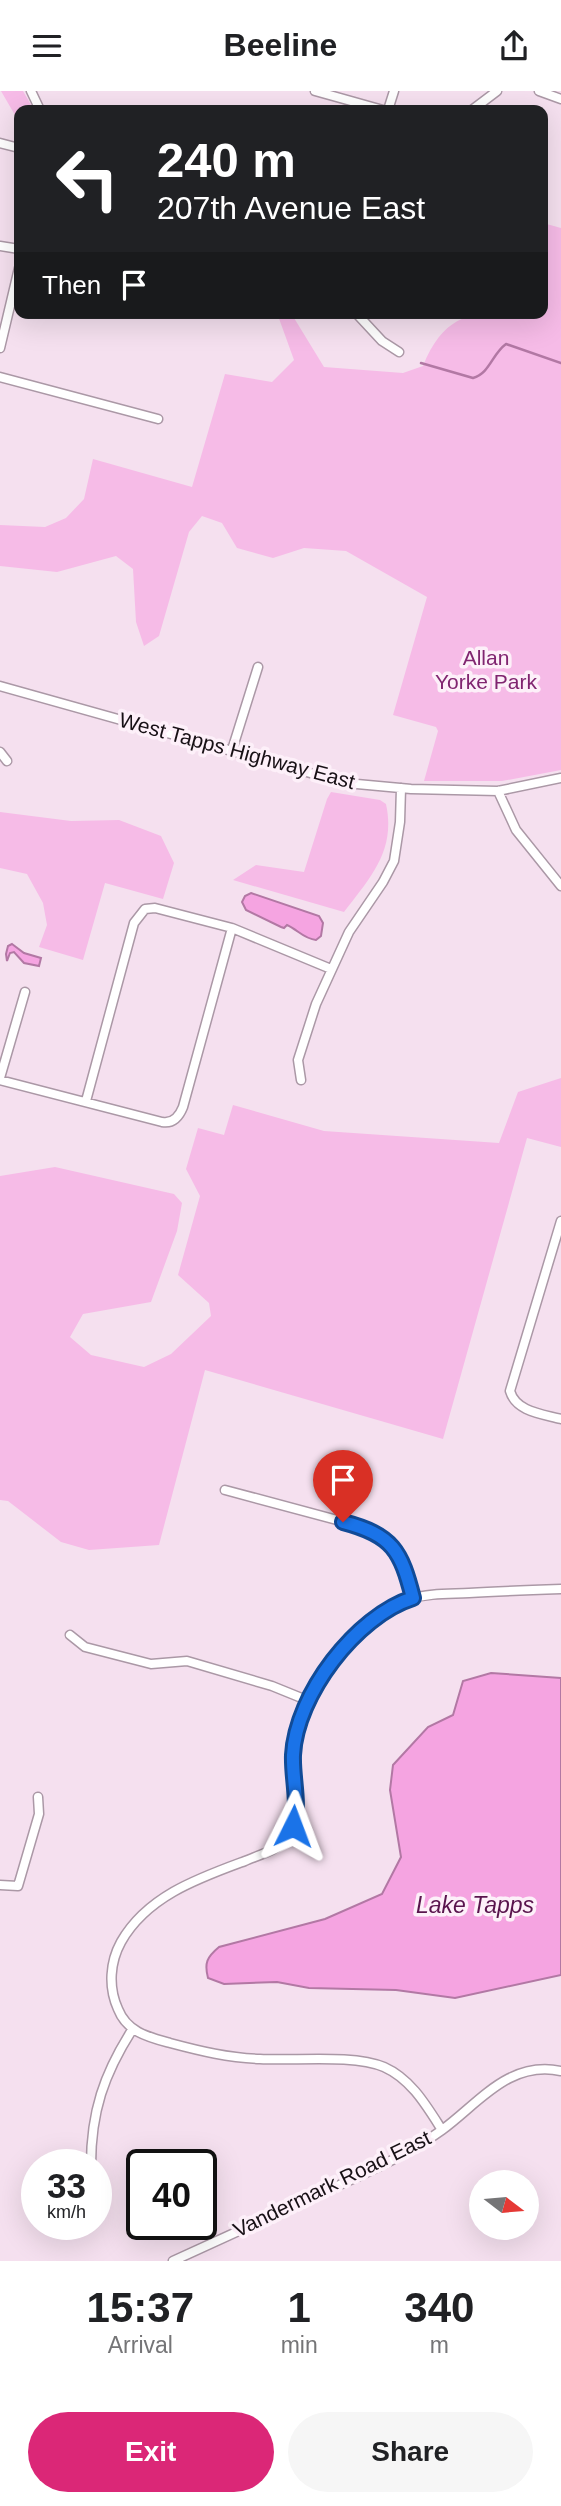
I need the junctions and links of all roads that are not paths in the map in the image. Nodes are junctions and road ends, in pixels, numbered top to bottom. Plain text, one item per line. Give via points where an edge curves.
1 (315, 91) edge
2 (497, 91) edge
3 (539, 91) edge
4 (561, 99) edge
5 (365, 105) edge
6 (479, 105) edge
7 (14, 289) edge
8 (362, 319) edge
9 (0, 348) edge
10 (399, 352) dead end
11 (0, 377) edge
12 (158, 419) dead end
13 (258, 667) dead end
14 (0, 686) edge
15 (232, 750) junction
16 (0, 752) edge
17 (7, 761) dead end
18 (561, 778) edge
19 (401, 788) junction
20 (498, 791) junction
21 (561, 886) edge
22 (232, 928) junction
23 (331, 969) junction
24 (25, 992) dead end
25 (0, 1079) edge
26 (301, 1080) dead end
27 (86, 1101) junction
28 (561, 1221) edge
29 (561, 1419) edge
30 (225, 1490) dead end
31 (561, 1589) edge
32 (413, 1598) junction
33 (70, 1635) dead end
34 (309, 1701) junction
35 (38, 1797) dead end
36 (0, 1885) edge
37 (132, 2030) junction
38 (561, 2071) edge
39 (442, 2130) junction
40 (91, 2149) edge
41 (173, 2261) edge

1 - 5 street
2 - 6 street
3 - 4 street
7 - 9 street
8 - 10 street
11 - 12 street
13 - 15 street
14 - 15 street, West Tapps Highway East
15 - 19 street, West Tapps Highway East via 326,778
16 - 17 street
18 - 20 street, West Tapps Highway East
19 - 20 street, West Tapps Highway East
19 - 23 street via 394,860
20 - 21 street via 516,830
22 - 23 street
22 - 27 street via 155,908 141,913 134,923
22 - 27 street via 176,1119 162,1122
23 - 26 street via 298,1060
24 - 25 street
25 - 27 street
28 - 29 street via 510,1391 521,1407
30 - 32 street via 378,1534 399,1554
31 - 32 street
32 - 34 street via 354,1636
33 - 34 street via 85,1647 151,1664 187,1661
34 - 37 street via 294,1743 296,1811 289,1836 262,1854 160,1898 139,1916 118,1946 112,1966 113,1995 119,2014
35 - 36 street via 38,1814 18,1886
37 - 39 street via 228,2056 375,2064 408,2083
37 - 40 street via 94,2114
38 - 39 street, Vandermark Road East via 530,2070 513,2075
39 - 41 street, Vandermark Road East via 363,2174

